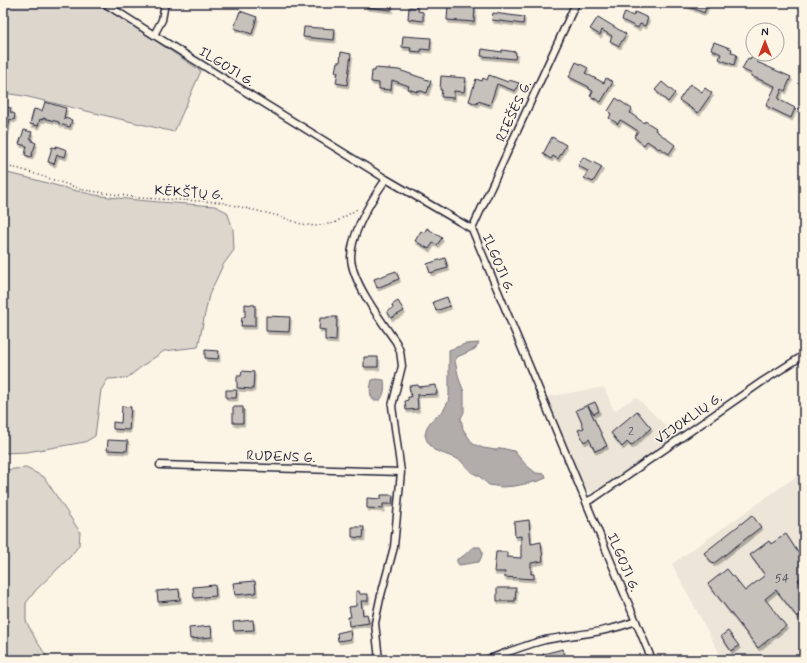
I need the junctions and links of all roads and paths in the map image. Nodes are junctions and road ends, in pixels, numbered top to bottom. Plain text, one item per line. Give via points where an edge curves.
1 (104, 3) edge
2 (165, 3) edge
3 (576, 3) edge
4 (154, 35) junction
5 (804, 105) edge
6 (794, 110) dead end
7 (3, 166) edge
8 (386, 179) junction
9 (360, 208) dead end
10 (472, 229) junction
11 (804, 354) edge
12 (160, 465) dead end
13 (401, 472) junction
14 (586, 502) junction
15 (636, 621) junction
16 (379, 660) edge
17 (486, 660) edge
18 (652, 660) edge

1 - 4 street, ILGOJI G.
2 - 4 street via 162,20
3 - 10 street, RIEŠĖS G.
4 - 8 street, ILGOJI G.
5 - 6 path
7 - 9 path, KĖKŠTŲ G. via 84,190 140,198 218,202 315,226 334,223
8 - 10 street, ILGOJI G.
8 - 13 street via 372,199 360,225 352,247 351,259 361,286 400,351 402,366 392,406
10 - 14 street, ILGOJI G.
11 - 14 street, VIJOKLIŲ G.
12 - 13 street, RUDENS G.
13 - 16 street via 394,547 376,623
14 - 15 street, ILGOJI G.
15 - 17 street via 605,631 543,641
15 - 18 street, ILGOJI G.

